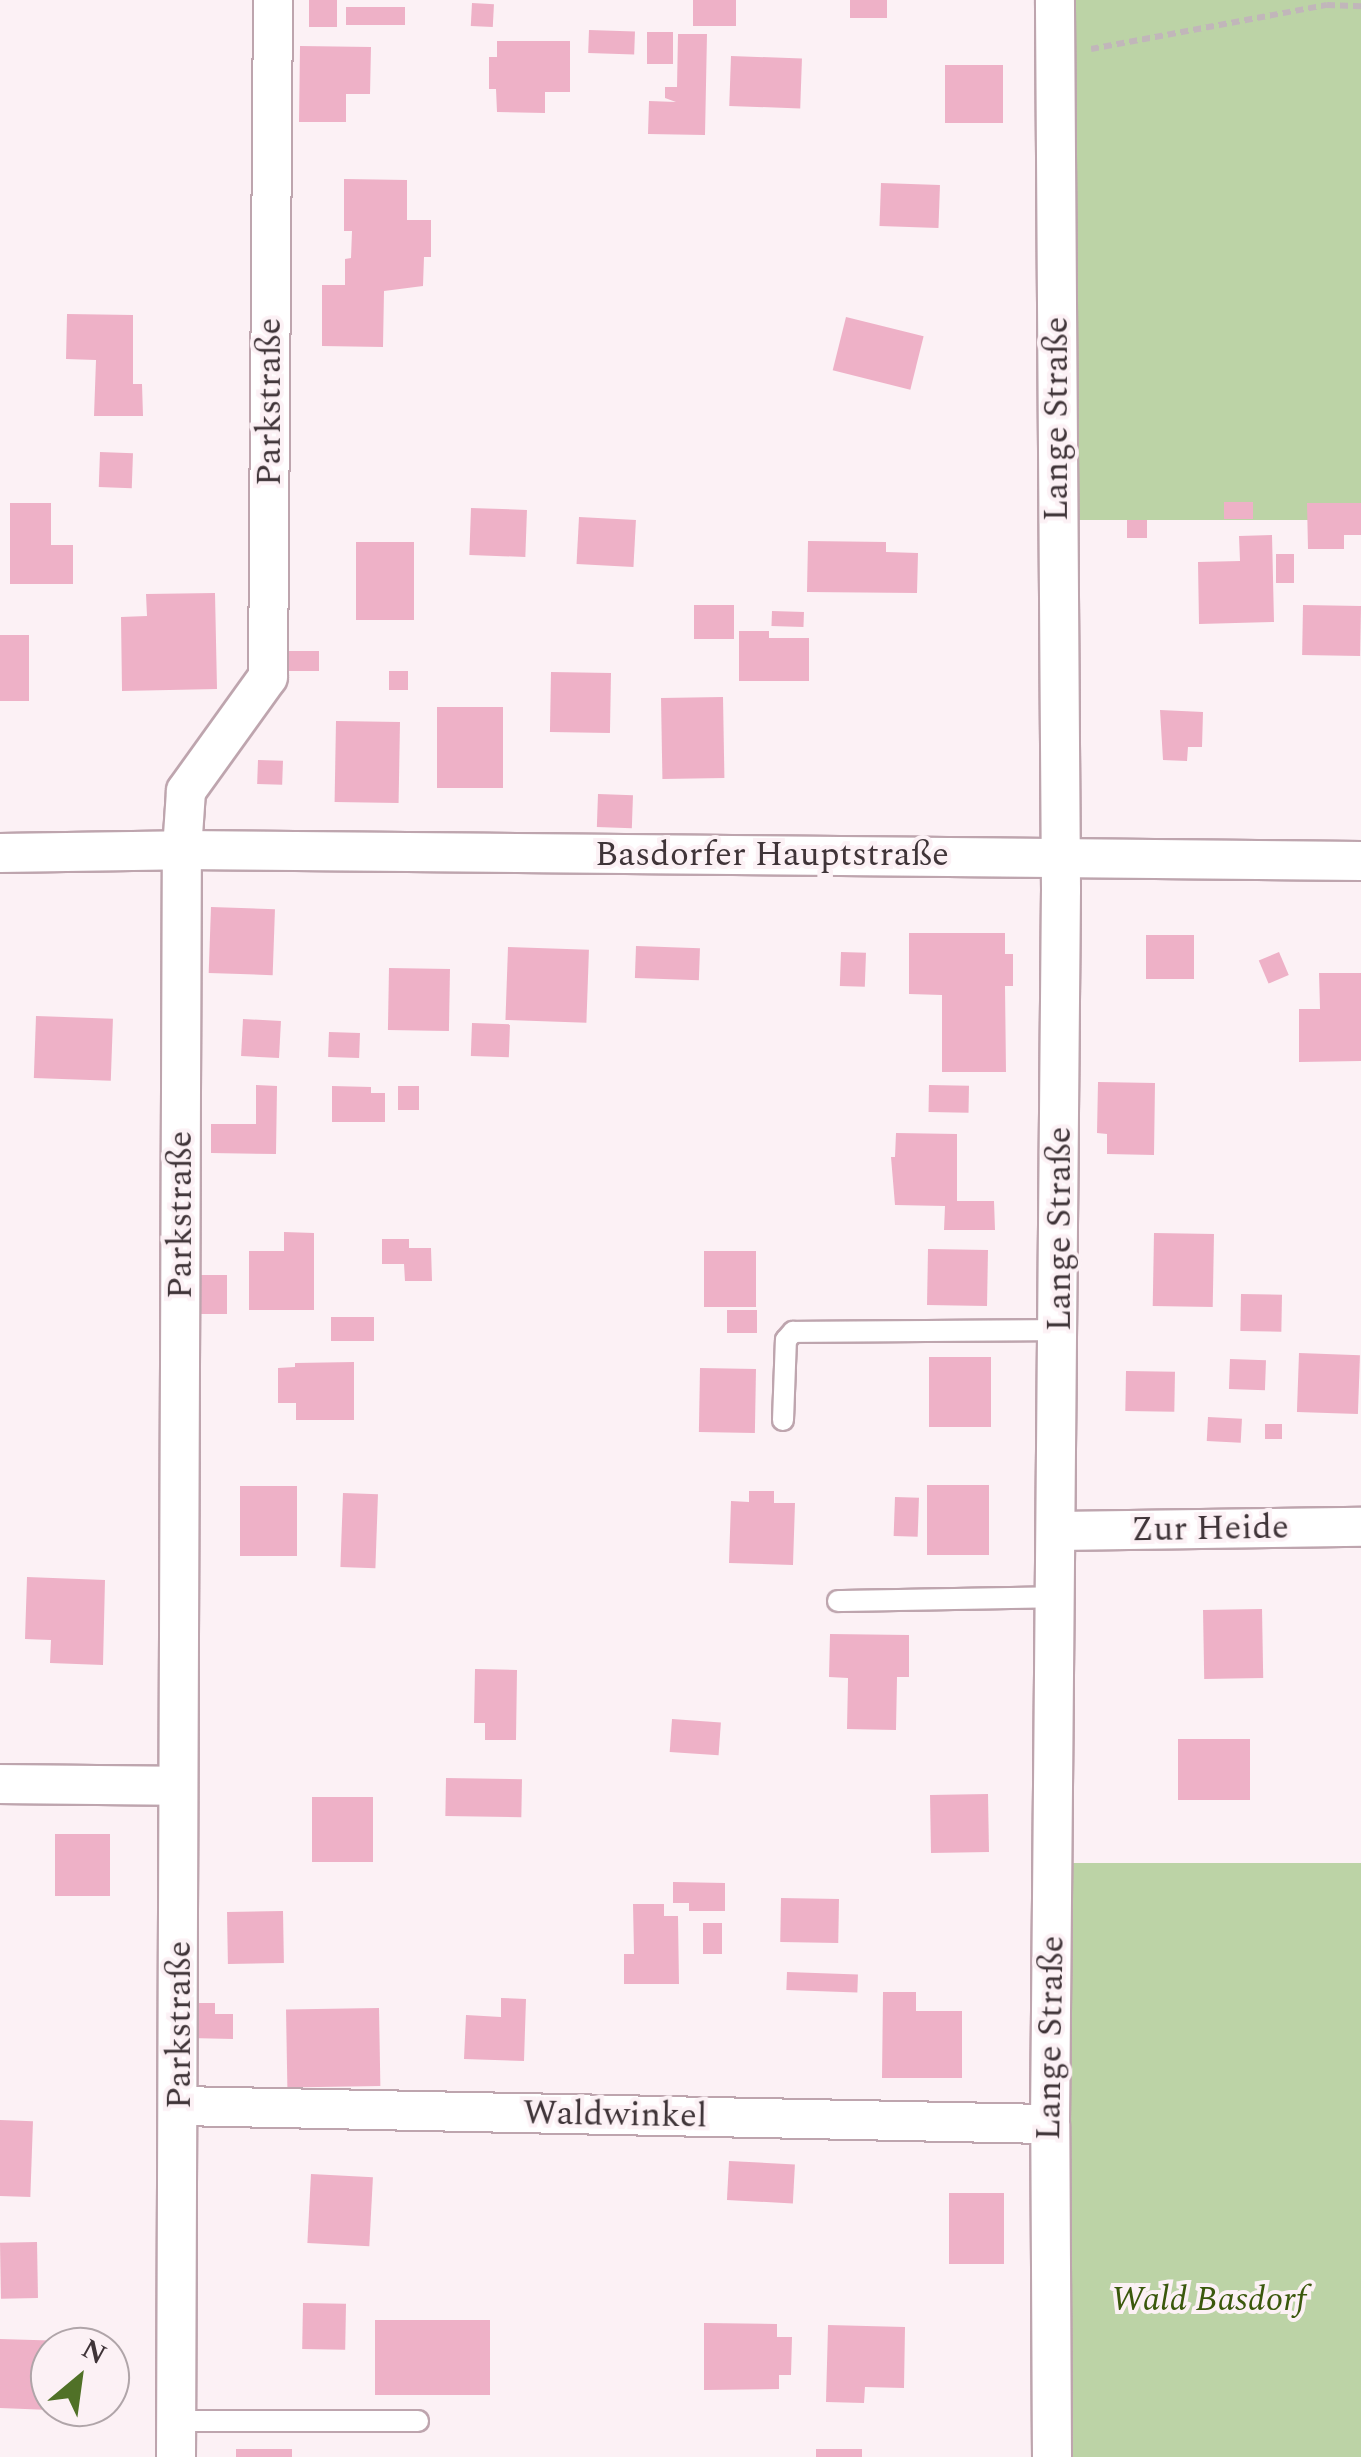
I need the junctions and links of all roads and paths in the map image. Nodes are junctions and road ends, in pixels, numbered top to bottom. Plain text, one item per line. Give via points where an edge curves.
1 (273, 0) edge
2 (1055, 0) edge
3 (1361, 6) edge
4 (1055, 56) junction
5 (182, 850) junction
6 (0, 854) edge
7 (1060, 858) junction
8 (1361, 860) edge
9 (1059, 1330) junction
10 (783, 1420) dead end
11 (1361, 1527) edge
12 (1058, 1530) junction
13 (1057, 1597) junction
14 (838, 1601) dead end
15 (0, 1784) edge
16 (178, 1786) junction
17 (180, 2106) junction
18 (1050, 2124) junction
19 (418, 2421) dead end
20 (176, 2439) edge
21 (1052, 2457) edge

1 - 5 street, Parkstraße via 268,677 186,790
2 - 4 street, Lange Straße
3 - 4 path via 1327,5
4 - 7 street, Lange Straße
5 - 6 street, Basdorfer Hauptstraße
5 - 7 street, Basdorfer Hauptstraße
5 - 16 street, Parkstraße
7 - 8 street, Basdorfer Hauptstraße
7 - 9 street, Lange Straße
9 - 10 lane via 792,1332 786,1340
9 - 12 street, Lange Straße
11 - 12 street, Zur Heide
12 - 13 street, Lange Straße
13 - 14 lane
13 - 18 street, Lange Straße
15 - 16 street
16 - 17 street, Parkstraße
17 - 18 street, Waldwinkel
17 - 20 street, Parkstraße
18 - 21 street, Lange Straße
19 - 20 lane

